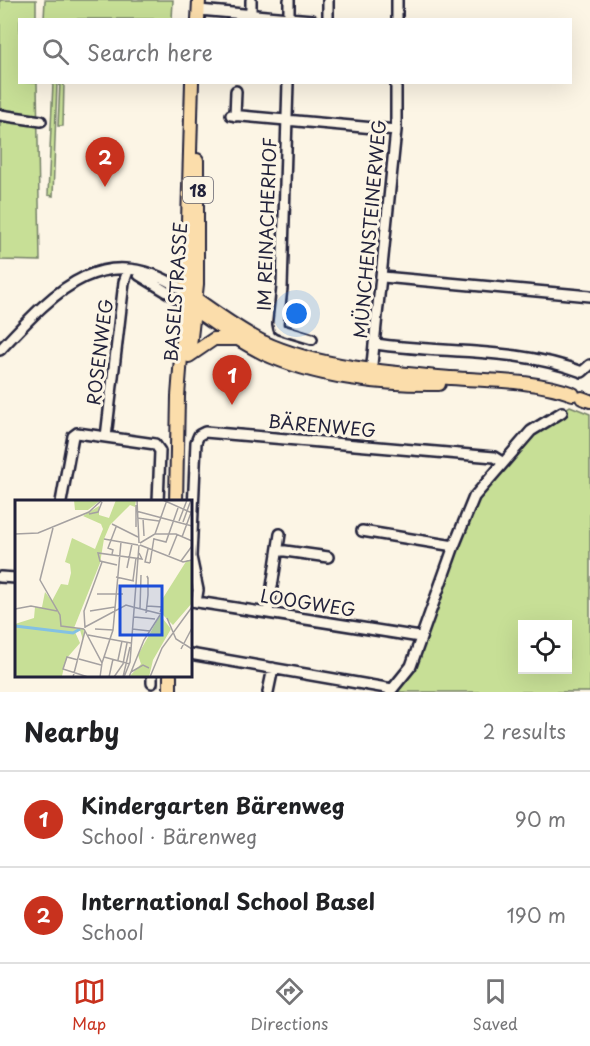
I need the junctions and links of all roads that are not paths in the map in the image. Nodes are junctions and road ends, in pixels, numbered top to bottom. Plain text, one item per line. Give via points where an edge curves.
1 (251, 0) edge
2 (290, 0) edge
3 (328, 0) edge
4 (397, 0) edge
5 (199, 10) edge
6 (251, 14) junction
7 (281, 18) edge
8 (289, 18) edge
9 (328, 18) edge
10 (397, 18) edge
11 (192, 84) edge
12 (199, 84) edge
13 (288, 84) edge
14 (396, 84) edge
15 (236, 91) dead end
16 (0, 115) edge
17 (287, 120) junction
18 (41, 121) dead end
19 (396, 130) junction
20 (187, 268) junction
21 (128, 271) junction
22 (383, 277) junction
23 (168, 280) junction
24 (590, 296) edge
25 (190, 301) junction
26 (238, 339) junction
27 (312, 339) dead end
28 (375, 344) junction
29 (0, 350) edge
30 (189, 356) junction
31 (590, 366) edge
32 (371, 374) junction
33 (582, 398) edge
34 (562, 412) dead end
35 (179, 431) junction
36 (106, 437) junction
37 (502, 462) junction
38 (61, 500) edge
39 (158, 500) edge
40 (176, 500) edge
41 (362, 531) dead end
42 (192, 534) edge
43 (280, 534) dead end
44 (454, 546) junction
45 (278, 550) junction
46 (328, 557) dead end
47 (192, 562) edge
48 (0, 577) edge
49 (15, 578) edge
50 (193, 602) edge
51 (268, 613) junction
52 (420, 637) junction
53 (192, 654) edge
54 (273, 668) junction
55 (391, 691) edge
56 (268, 692) edge

1 - 6 street
2 - 8 street
3 - 9 street
4 - 10 street
5 - 6 street
6 - 7 street
11 - 20 main road, BASELSTRASSE / 18
12 - 25 main road, BASELSTRASSE / 18
13 - 17 street, IM REINACHERHOF
14 - 19 street, MÜNCHENSTEINERWEG
15 - 17 street, IM REINACHERHOF via 233,115
16 - 18 street
17 - 19 street, IM REINACHERHOF
17 - 27 street, IM REINACHERHOF via 278,324 284,333
19 - 22 street, MÜNCHENSTEINERWEG
20 - 23 street, BASELSTRASSE via 179,277
20 - 25 main road, BASELSTRASSE / 18
21 - 23 street via 147,272
21 - 25 street
21 - 29 street via 112,269 90,274 63,287
21 - 36 street, ROSENWEG
22 - 24 street
22 - 28 street, MÜNCHENSTEINERWEG
23 - 25 street
25 - 26 main road
25 - 30 main road, BASELSTRASSE / 18
25 - 32 main road via 266,343
25 - 35 main road, BASELSTRASSE / 18 via 178,396
26 - 30 main road via 214,339
26 - 32 main road via 294,365
28 - 31 street via 531,356 582,372
28 - 32 street, MÜNCHENSTEINERWEG
30 - 35 main road, BASELSTRASSE / 18
32 - 33 main road via 530,383
34 - 37 street via 531,431
35 - 40 main road, BASELSTRASSE / 18
36 - 38 street via 77,433 73,436
36 - 39 street via 155,444 160,451
37 - 42 street, BÄRENWEG via 494,457 205,432 196,442
37 - 44 street via 474,497
41 - 44 street
43 - 45 street
44 - 52 street
45 - 46 street
45 - 51 street
47 - 50 street, BÄRENWEG via 198,591
48 - 49 street
50 - 51 street, LOOGWEG
51 - 52 street, LOOGWEG
52 - 55 street via 411,666
53 - 54 street
54 - 55 street
54 - 56 street

